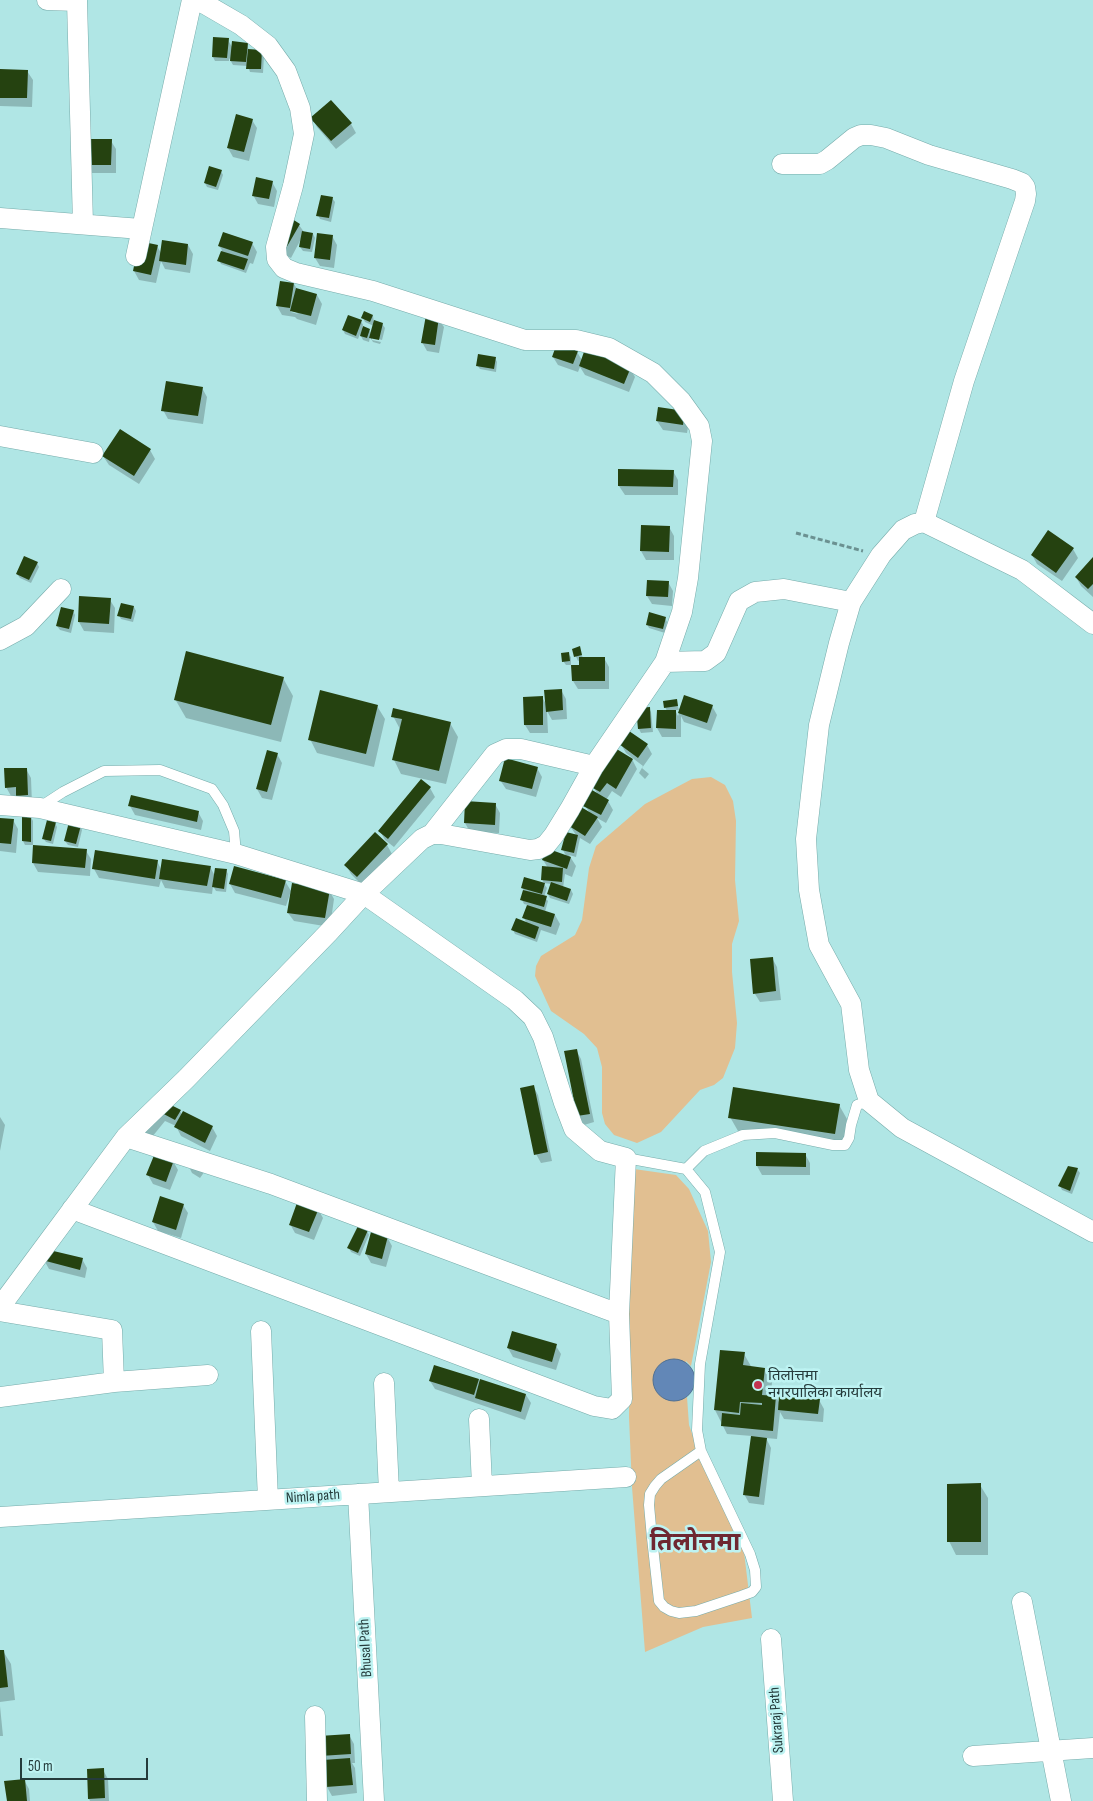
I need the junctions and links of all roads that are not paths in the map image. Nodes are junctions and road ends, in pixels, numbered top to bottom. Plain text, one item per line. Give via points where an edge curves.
1 (48, 0) edge
2 (192, 0) edge
3 (198, 0) edge
4 (782, 164) dead end
5 (0, 218) edge
6 (83, 224) junction
7 (141, 229) junction
8 (136, 256) dead end
9 (0, 436) edge
10 (93, 453) dead end
11 (924, 522) junction
12 (61, 589) dead end
13 (851, 602) junction
14 (1093, 624) edge
15 (0, 640) edge
16 (665, 662) junction
17 (594, 766) junction
18 (0, 805) edge
19 (40, 808) junction
20 (432, 834) junction
21 (236, 854) junction
22 (364, 894) junction
23 (869, 1101) junction
24 (126, 1137) junction
25 (626, 1158) junction
26 (686, 1169) junction
27 (72, 1209) junction
28 (1093, 1232) edge
29 (0, 1309) edge
30 (619, 1314) junction
31 (261, 1331) dead end
32 (208, 1375) dead end
33 (114, 1382) junction
34 (384, 1383) dead end
35 (0, 1397) edge
36 (478, 1419) dead end
37 (701, 1451) junction
38 (626, 1477) dead end
39 (482, 1486) junction
40 (389, 1492) junction
41 (358, 1494) junction
42 (268, 1500) junction
43 (0, 1516) edge
44 (1022, 1602) dead end
45 (771, 1639) dead end
46 (315, 1716) dead end
47 (1093, 1748) edge
48 (1050, 1750) junction
49 (973, 1756) dead end
50 (317, 1801) edge
51 (374, 1801) edge
52 (783, 1801) edge
53 (1061, 1801) edge

1 - 6 street via 77,1
2 - 7 street
3 - 16 street via 241,25 268,46 286,71 300,108 304,134 276,247 277,259 284,268 296,274 373,291 525,340 576,340 609,348 653,372 692,414 702,441 689,568 682,612
4 - 11 street via 820,164 854,138 871,135 1012,179 1025,187 1025,201 964,381
5 - 6 street
6 - 7 street
7 - 8 street
9 - 10 street
11 - 13 street via 903,530 881,555
11 - 14 street via 1022,570
12 - 15 street via 26,626
13 - 16 street via 784,589 755,592 740,601 716,653 705,661
13 - 23 street via 819,725 806,839 809,890 819,944 851,1004 859,1070
16 - 17 street
17 - 20 street via 521,749 506,749 495,754
17 - 20 street via 554,835 538,849
18 - 19 street
19 - 21 street
19 - 21 lane via 104,771 160,770 212,789 234,831
20 - 22 street via 422,839
21 - 22 street
22 - 24 street
22 - 25 street via 515,1000 533,1017 543,1037 574,1129 600,1151
23 - 26 lane via 857,1105 845,1145 833,1146 775,1133 742,1135 704,1151
23 - 28 street via 902,1128
24 - 27 street
24 - 30 street via 271,1184
25 - 26 lane
25 - 30 street
26 - 37 lane via 705,1192 720,1252 700,1364 697,1430
27 - 29 street
27 - 30 street via 594,1406 612,1409 622,1399
29 - 33 street via 112,1330
31 - 42 street
32 - 33 street
33 - 35 street
34 - 40 street
36 - 39 street
37 - 37 lane via 661,1479 650,1494 658,1600 664,1607 678,1613 696,1611 752,1592 756,1587 750,1554
38 - 39 street, Nimla path
39 - 40 street, Nimla path
40 - 41 street, Nimla path
41 - 42 street, Nimla path
41 - 51 street, Bhusal Path
42 - 43 street, Nimla path
44 - 48 street
45 - 52 street, Sukraraj Path
46 - 50 street
47 - 48 street
48 - 49 street
48 - 53 street

